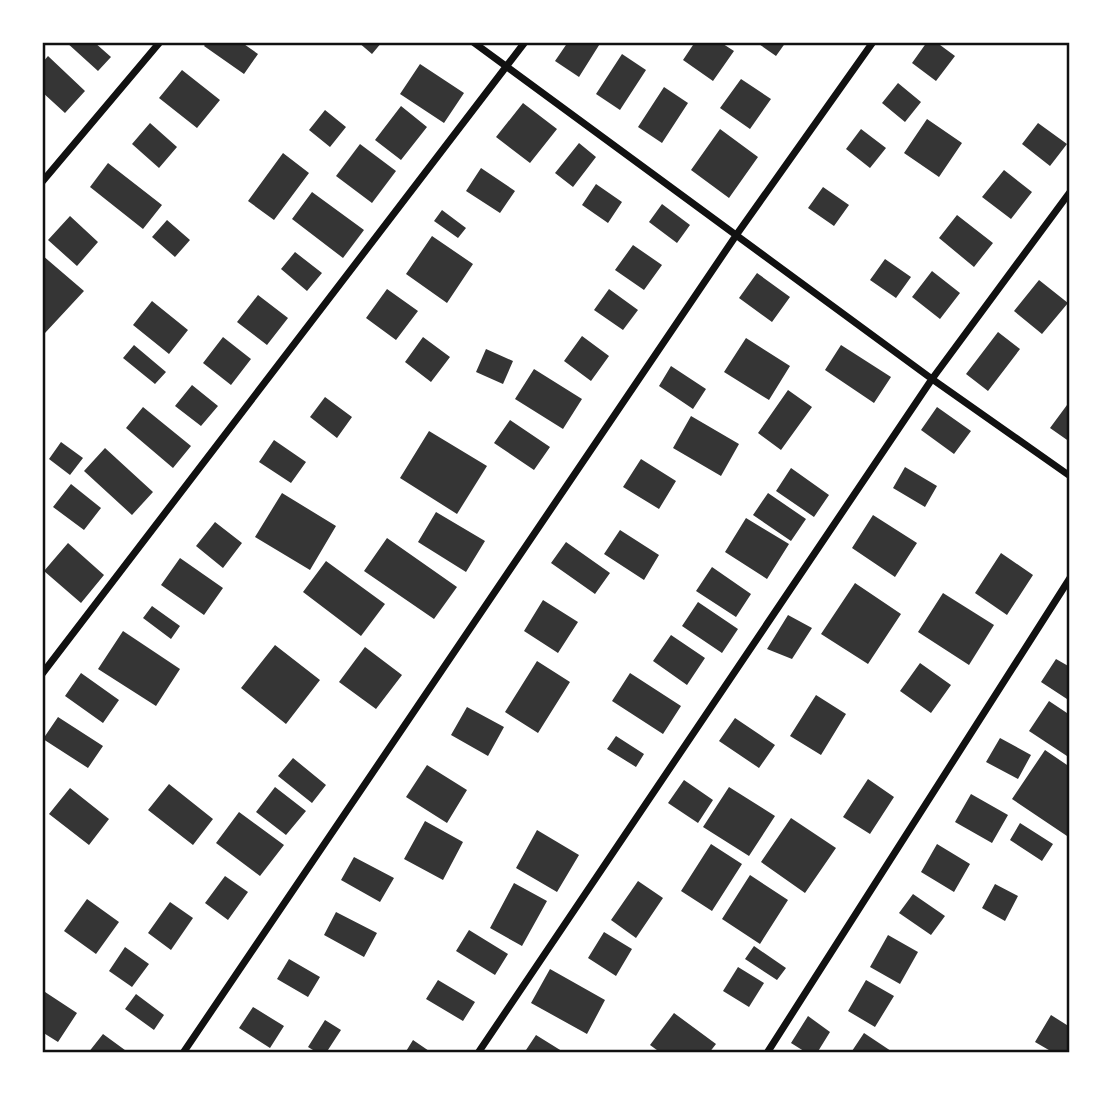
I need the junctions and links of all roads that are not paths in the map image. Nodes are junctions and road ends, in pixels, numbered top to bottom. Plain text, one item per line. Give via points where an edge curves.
1 (160, 42) edge
2 (473, 42) edge
3 (524, 42) edge
4 (873, 42) edge
5 (507, 66) junction
6 (42, 182) edge
7 (1070, 192) edge
8 (737, 234) junction
9 (932, 379) junction
10 (1070, 476) edge
11 (1070, 578) edge
12 (42, 674) edge
13 (183, 1053) edge
14 (478, 1053) edge
15 (767, 1053) edge

1 - 6 street
2 - 5 street
3 - 5 street
4 - 8 street
5 - 8 street
5 - 12 street
7 - 9 street
8 - 9 street
8 - 13 street
9 - 10 street
9 - 14 street
11 - 15 street

